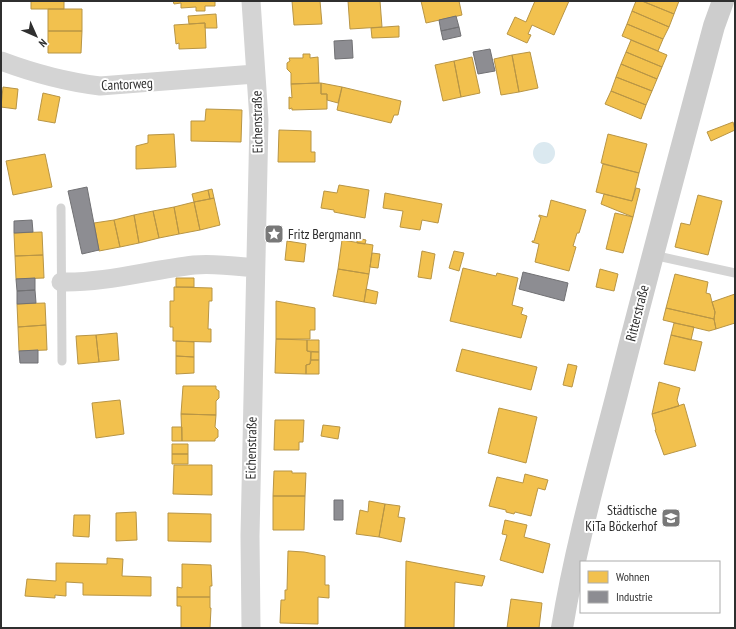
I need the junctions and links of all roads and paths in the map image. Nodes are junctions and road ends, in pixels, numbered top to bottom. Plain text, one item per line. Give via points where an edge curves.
1 (251, 1) edge
2 (723, 1) edge
3 (1, 62) edge
4 (256, 74) junction
5 (61, 208) dead end
6 (652, 254) junction
7 (255, 268) junction
8 (735, 273) edge
9 (61, 282) junction
10 (62, 361) dead end
11 (251, 628) edge
12 (562, 628) edge

1 - 4 street, Eichenstraße
2 - 6 main road, Ritterstraße
3 - 4 street, Cantorweg via 51,78 100,86
4 - 7 street, Eichenstraße via 259,120
5 - 9 lane
6 - 8 lane
6 - 12 main road, Ritterstraße via 590,496
7 - 9 street via 196,265 105,280
7 - 11 street, Eichenstraße via 250,536
9 - 10 lane

